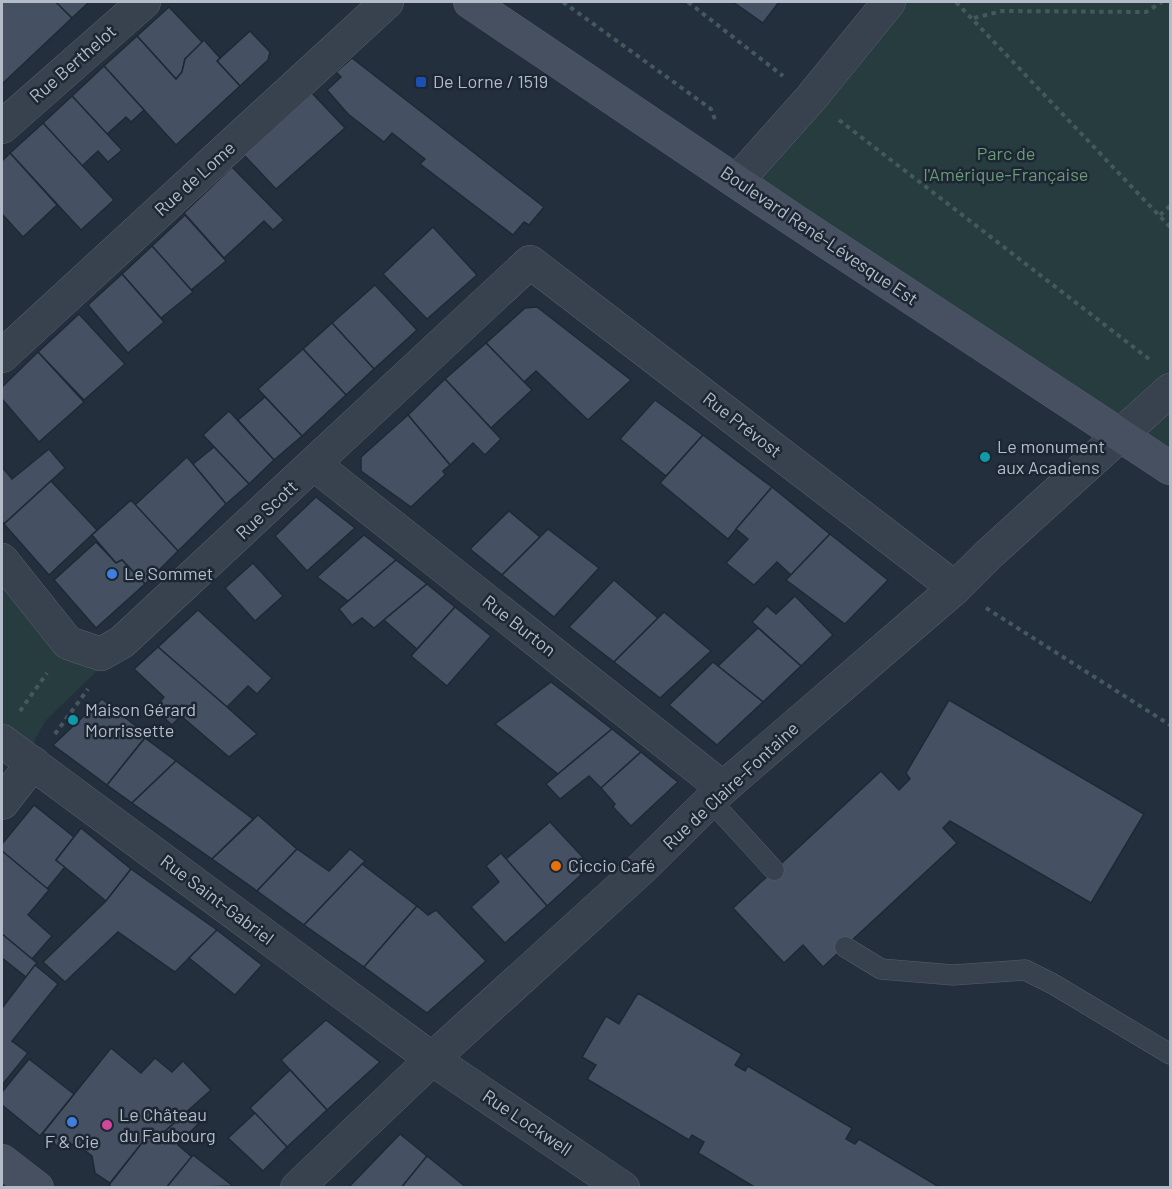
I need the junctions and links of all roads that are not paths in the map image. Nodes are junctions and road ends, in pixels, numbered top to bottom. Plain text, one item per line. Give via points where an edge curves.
1 (144, 2) edge
2 (387, 2) edge
3 (470, 2) edge
4 (889, 2) edge
5 (2, 127) edge
6 (737, 181) junction
7 (530, 262) joint
8 (2, 356) edge
9 (1170, 390) edge
10 (1120, 437) junction
11 (315, 465) junction
12 (1170, 468) edge
13 (2, 560) edge
14 (955, 588) junction
15 (8, 730) edge
16 (33, 764) junction
17 (717, 795) junction
18 (2, 803) edge
19 (774, 870) dead end
20 (845, 947) dead end
21 (1170, 1054) edge
22 (432, 1059) junction
23 (2, 1161) edge
24 (37, 1188) edge
25 (297, 1188) edge
26 (623, 1188) edge

1 - 5 street, Rue Berthelot
2 - 8 street, Rue de Lome
3 - 6 main road, Boulevard René-Lévesque Est
4 - 6 street
6 - 10 main road, Boulevard René-Lévesque Est
7 - 11 street, Rue Scott
7 - 14 street, Rue Prévost
9 - 10 street, Rue de Claire-Fontaine
10 - 12 main road, Boulevard René-Lévesque Est
10 - 14 street, Rue de Claire-Fontaine
11 - 13 street, Rue Scott via 122,642 101,654 68,643
11 - 17 street, Rue Burton
14 - 17 street, Rue de Claire-Fontaine
15 - 16 street, Rue Saint-Gabriel
16 - 18 street
16 - 22 street, Rue Saint-Gabriel
17 - 19 lane
17 - 22 street, Rue de Claire-Fontaine via 632,878
20 - 21 lane via 881,969 952,975 1025,970
22 - 25 street, Rue de Claire-Fontaine
22 - 26 street, Rue Lockwell
23 - 24 main road

